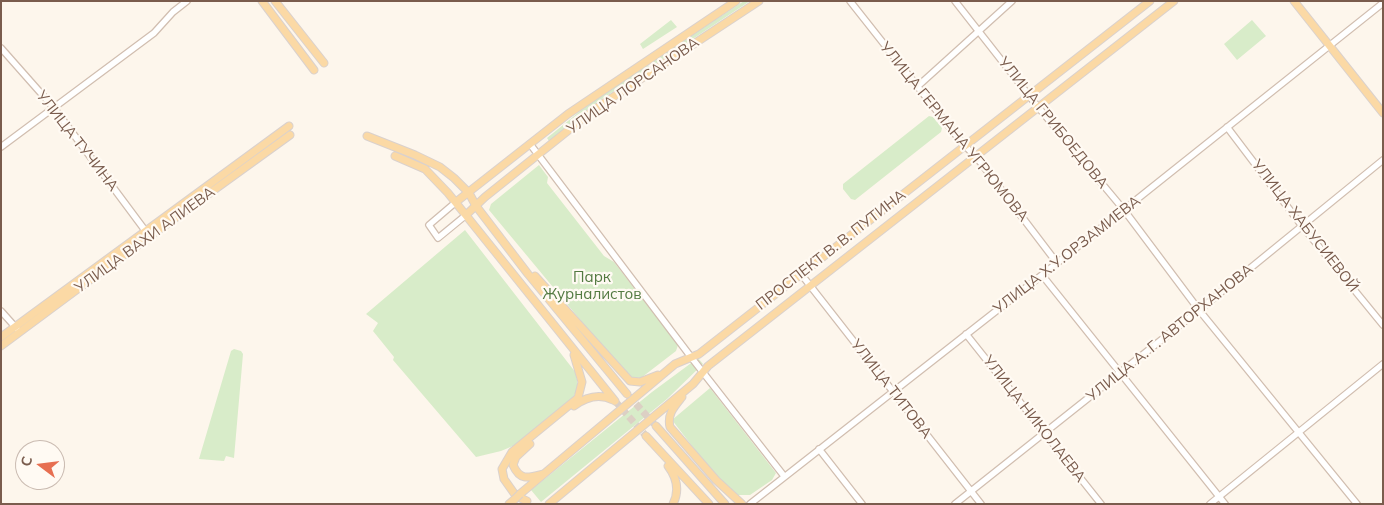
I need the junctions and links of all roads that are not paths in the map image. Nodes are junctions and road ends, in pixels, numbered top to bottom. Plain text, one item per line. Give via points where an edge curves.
1 (187, 1) edge
2 (262, 1) edge
3 (275, 1) edge
4 (736, 1) edge
5 (759, 1) edge
6 (850, 1) edge
7 (955, 1) edge
8 (1012, 1) edge
9 (1150, 1) edge
10 (1174, 1) edge
11 (1294, 1) edge
12 (1383, 3) edge
13 (979, 30) junction
14 (1330, 46) junction
15 (1, 48) edge
16 (324, 63) dead end
17 (314, 70) dead end
18 (918, 86) junction
19 (1030, 96) junction
20 (1038, 107) junction
21 (54, 108) junction
22 (1383, 113) edge
23 (289, 126) dead end
24 (1227, 128) junction
25 (290, 136) dead end
26 (367, 136) dead end
27 (530, 144) junction
28 (965, 146) junction
29 (1, 147) edge
30 (538, 154) junction
31 (395, 156) dead end
32 (974, 157) junction
33 (1383, 160) edge
34 (468, 193) junction
35 (456, 202) junction
36 (476, 206) junction
37 (1124, 210) junction
38 (466, 215) junction
39 (1302, 226) junction
40 (148, 234) junction
41 (1057, 263) junction
42 (521, 265) junction
43 (801, 274) junction
44 (1042, 275) junction
45 (810, 286) junction
46 (1199, 310) junction
47 (1, 311) edge
48 (1383, 325) edge
49 (17, 330) junction
50 (966, 334) junction
51 (1, 337) edge
52 (1, 346) edge
53 (572, 348) junction
54 (691, 357) junction
55 (1383, 364) edge
56 (666, 372) junction
57 (703, 372) junction
58 (1120, 373) junction
59 (693, 384) junction
60 (894, 392) junction
61 (627, 394) tunnel mouth
62 (656, 426) tunnel mouth
63 (1299, 431) junction
64 (1045, 433) junction
65 (819, 449) junction
66 (545, 473) junction
67 (784, 476) junction
68 (971, 491) junction
69 (520, 494) junction
70 (1219, 496) junction
71 (555, 501) edge
72 (528, 502) edge
73 (509, 504) edge
74 (549, 504) edge
75 (674, 504) edge
76 (709, 504) edge
77 (726, 504) edge
78 (742, 504) edge
79 (750, 504) edge
80 (862, 504) edge
81 (955, 504) edge
82 (981, 504) edge
83 (1101, 504) edge
84 (1210, 504) edge
85 (1225, 504) edge
86 (1357, 504) edge

1 - 21 street via 154,33
2 - 17 main road
3 - 16 main road
4 - 27 main road, УЛИЦА ЛОРСАНОВА via 595,94
5 - 30 main road, УЛИЦА ЛОРСАНОВА via 595,109
6 - 18 street, УЛИЦА ГЕРМАНА УГРЮМОВА
7 - 13 street, УЛИЦА ГРИБОЕДОВА
8 - 13 street
9 - 19 main road, ПРОСПЕКТ В. В. ПУТИНА
10 - 20 main road, ПРОСПЕКТ В. В. ПУТИНА
11 - 14 main road
12 - 14 street, УЛИЦА Х.У.ОРЗАМИЕВА
13 - 18 street
13 - 19 street, УЛИЦА ГРИБОЕДОВА
14 - 22 main road
14 - 24 street, УЛИЦА Х.У.ОРЗАМИЕВА
15 - 21 street, УЛИЦА ТУЧИНА
18 - 28 street, УЛИЦА ГЕРМАНА УГРЮМОВА
19 - 20 street, УЛИЦА ГРИБОЕДОВА
19 - 28 main road, ПРОСПЕКТ В. В. ПУТИНА
20 - 32 main road, ПРОСПЕКТ В. В. ПУТИНА
20 - 37 street, УЛИЦА ГРИБОЕДОВА
21 - 29 street
21 - 40 street, УЛИЦА ТУЧИНА
23 - 40 main road, УЛИЦА ВАХИ АЛИЕВА
24 - 37 street, УЛИЦА Х.У.ОРЗАМИЕВА
24 - 39 street, УЛИЦА ХАБУСИЕВОЙ
25 - 40 main road, УЛИЦА ВАХИ АЛИЕВА
26 - 34 main road via 440,167
27 - 30 street
27 - 34 main road, УЛИЦА ЛОРСАНОВА
28 - 32 street, УЛИЦА ГЕРМАНА УГРЮМОВА
28 - 43 main road, ПРОСПЕКТ В. В. ПУТИНА
30 - 36 main road, УЛИЦА ЛОРСАНОВА
30 - 54 street
31 - 35 main road via 425,169
32 - 41 street, УЛИЦА ГЕРМАНА УГРЮМОВА
32 - 45 main road, ПРОСПЕКТ В. В. ПУТИНА
33 - 39 street, УЛИЦА А. Г. АВТОРХАНОВА
34 - 35 main road, УЛИЦА ЛОРСАНОВА
34 - 36 main road
35 - 38 main road
35 - 38 street via 429,225 438,238
36 - 38 main road, УЛИЦА ЛОРСАНОВА
36 - 42 main road
37 - 41 street, УЛИЦА Х.У.ОРЗАМИЕВА
37 - 46 street, УЛИЦА ГРИБОЕДОВА
38 - 53 main road
39 - 46 street, УЛИЦА А. Г. АВТОРХАНОВА
39 - 48 street, УЛИЦА ХАБУСИЕВОЙ
40 - 49 main road, УЛИЦА ВАХИ АЛИЕВА
41 - 44 street, УЛИЦА Х.У.ОРЗАМИЕВА
42 - 56 main road via 533,274 630,381 640,382
42 - 61 main road
43 - 45 street, УЛИЦА ТИТОВА
43 - 54 main road, ПРОСПЕКТ В. В. ПУТИНА
44 - 50 street, УЛИЦА Х.У.ОРЗАМИЕВА
44 - 58 street
45 - 57 main road, ПРОСПЕКТ В. В. ПУТИНА
45 - 60 street, УЛИЦА ТИТОВА
46 - 58 street, УЛИЦА А. Г. АВТОРХАНОВА
46 - 63 street, УЛИЦА ГРИБОЕДОВА
47 - 49 street
49 - 51 main road, УЛИЦА ВАХИ АЛИЕВА
49 - 52 main road, УЛИЦА ВАХИ АЛИЕВА
50 - 60 street, УЛИЦА Х.У.ОРЗАМИЕВА
50 - 64 street, УЛИЦА НИКОЛАЕВА
53 - 66 main road via 615,401 599,395 585,399 516,457 513,465 523,477
53 - 72 main road via 582,382 578,398 512,452 502,469 516,496
54 - 56 main road, ПРОСПЕКТ В. В. ПУТИНА
54 - 57 street
55 - 63 street
56 - 66 main road, ПРОСПЕКТ В. В. ПУТИНА
57 - 59 main road, ПРОСПЕКТ В. В. ПУТИНА
57 - 67 street
58 - 64 street, УЛИЦА А. Г. АВТОРХАНОВА
58 - 70 street
59 - 71 main road, ПРОСПЕКТ В. В. ПУТИНА
59 - 78 main road via 670,414 670,427 716,480
60 - 65 street, УЛИЦА Х.У.ОРЗАМИЕВА
60 - 68 street, УЛИЦА ТИТОВА
62 - 77 main road
63 - 70 street
63 - 86 street, УЛИЦА ГРИБОЕДОВА
64 - 68 street, УЛИЦА А. Г. АВТОРХАНОВА
64 - 83 street, УЛИЦА НИКОЛАЕВА
65 - 67 street, УЛИЦА Х.У.ОРЗАМИЕВА
65 - 80 street
66 - 69 main road, ПРОСПЕКТ В. В. ПУТИНА
67 - 79 street, УЛИЦА Х.У.ОРЗАМИЕВА
68 - 81 street, УЛИЦА А. Г. АВТОРХАНОВА
68 - 82 street, УЛИЦА ТИТОВА
69 - 72 main road
69 - 73 main road, ПРОСПЕКТ В. В. ПУТИНА
70 - 84 street
70 - 85 street
71 - 74 main road, ПРОСПЕКТ В. В. ПУТИНА
75 - 76 main road via 677,495 673,472 646,436

